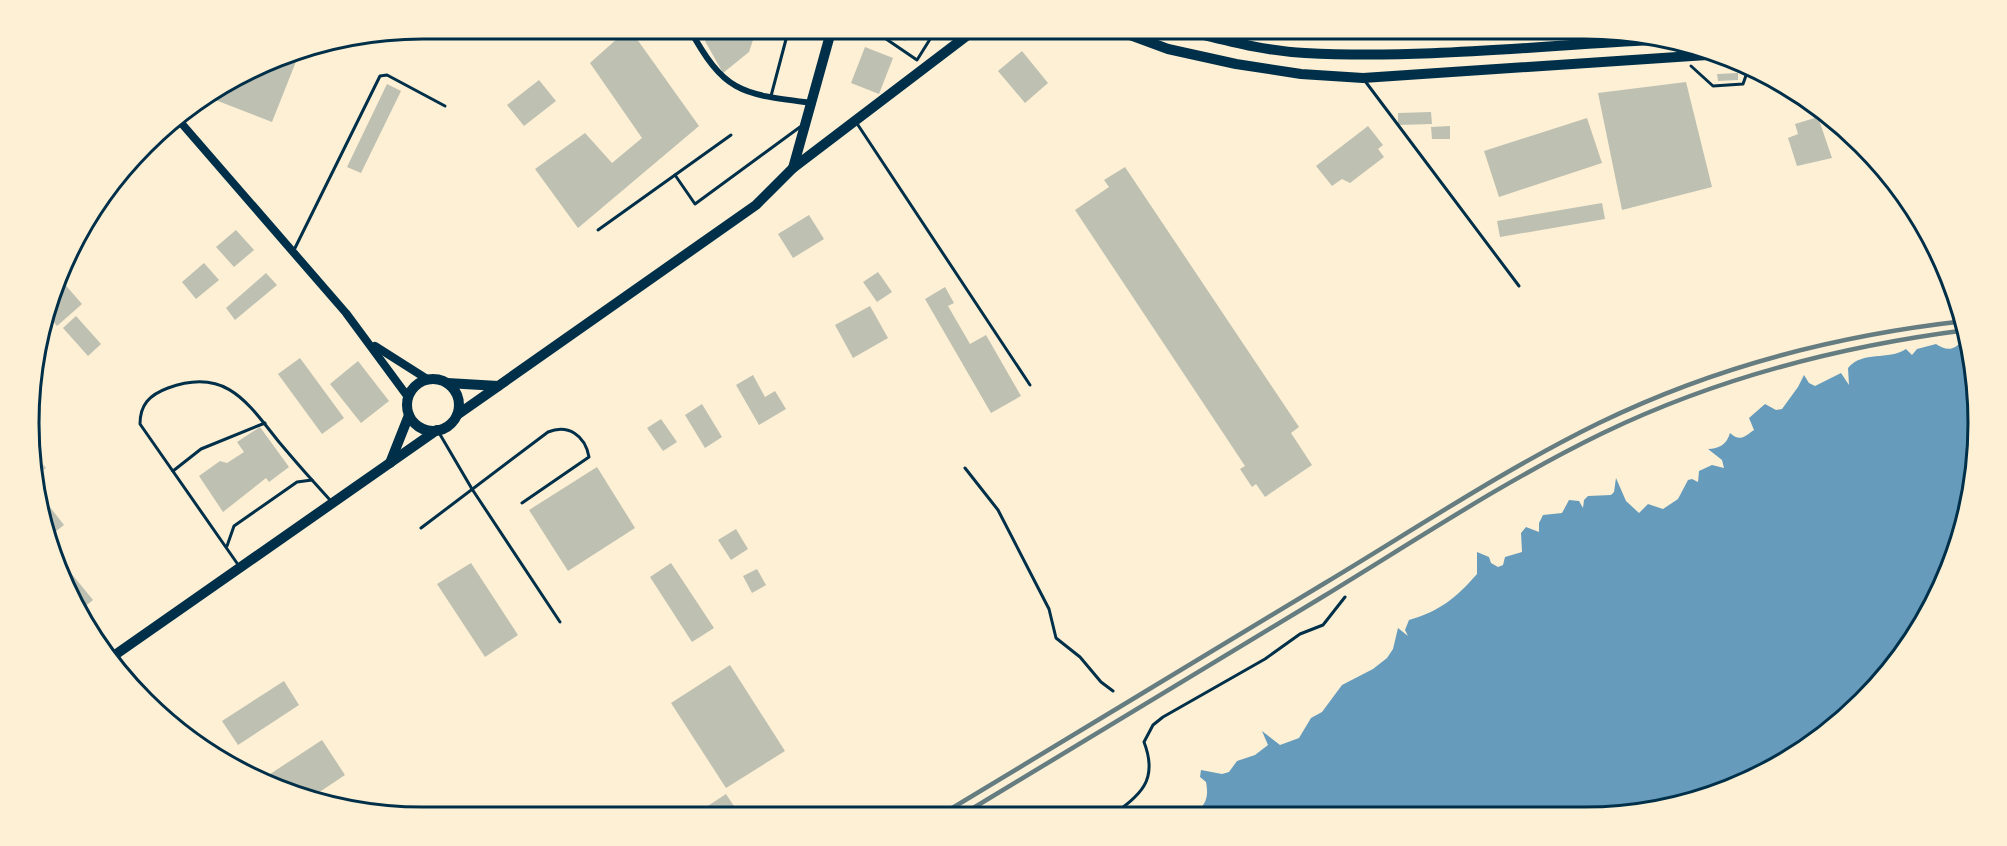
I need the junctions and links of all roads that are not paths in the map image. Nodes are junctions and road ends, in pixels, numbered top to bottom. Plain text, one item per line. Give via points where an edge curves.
1 (695, 39) edge
2 (786, 39) edge
3 (829, 39) edge
4 (885, 39) edge
5 (932, 39) edge
6 (960, 39) edge
7 (1141, 39) edge
8 (1220, 39) edge
9 (1626, 41) edge
10 (1696, 56) edge
11 (919, 65) junction
12 (1691, 66) dead end
13 (1746, 75) edge
14 (1363, 78) junction
15 (770, 98) junction
16 (813, 103) junction
17 (445, 106) dead end
18 (855, 120) junction
19 (807, 122) junction
20 (182, 124) edge
21 (731, 135) dead end
22 (793, 168) junction
23 (675, 175) junction
24 (598, 230) dead end
25 (293, 252) junction
26 (1519, 286) dead end
27 (369, 342) junction
28 (427, 379) junction
29 (447, 383) junction
30 (1030, 385) dead end
31 (498, 386) junction
32 (408, 397) junction
33 (409, 415) junction
34 (457, 415) junction
35 (265, 423) junction
36 (437, 430) junction
37 (389, 463) junction
38 (173, 471) junction
39 (312, 480) junction
40 (472, 489) junction
41 (333, 503) junction
42 (522, 503) dead end
43 (421, 528) dead end
44 (227, 547) junction
45 (240, 568) junction
46 (560, 622) dead end
47 (116, 654) edge

1 - 15 street via 704,57 727,82
2 - 15 lane
3 - 16 highway
4 - 11 lane
5 - 11 lane
6 - 11 highway
7 - 14 highway via 1236,64
8 - 9 highway via 1303,53 1373,55
10 - 14 highway
11 - 18 highway
12 - 13 lane via 1713,86 1743,84
14 - 26 lane
15 - 16 street
16 - 19 highway
17 - 25 lane via 387,75 380,76
18 - 22 highway
18 - 30 lane
19 - 22 highway
19 - 23 lane via 695,204
20 - 25 street
21 - 23 lane
22 - 31 highway via 756,205
23 - 24 lane
25 - 27 street
27 - 28 street
27 - 32 street
28 - 29 highway
28 - 32 highway via 415,385
29 - 31 highway
29 - 34 highway via 458,397
31 - 34 highway
32 - 33 highway
33 - 36 highway via 420,428
33 - 37 highway
34 - 36 highway
35 - 38 lane via 201,449
35 - 38 lane via 250,404 218,384 198,381 164,389 140,409 140,424
35 - 39 lane
36 - 37 highway
36 - 40 lane
37 - 41 highway
38 - 44 lane
39 - 41 lane
39 - 44 lane via 297,482 234,526
40 - 42 lane via 548,432 561,427 571,429 589,457
40 - 43 lane
40 - 46 lane
41 - 45 highway
44 - 45 lane
45 - 47 highway

